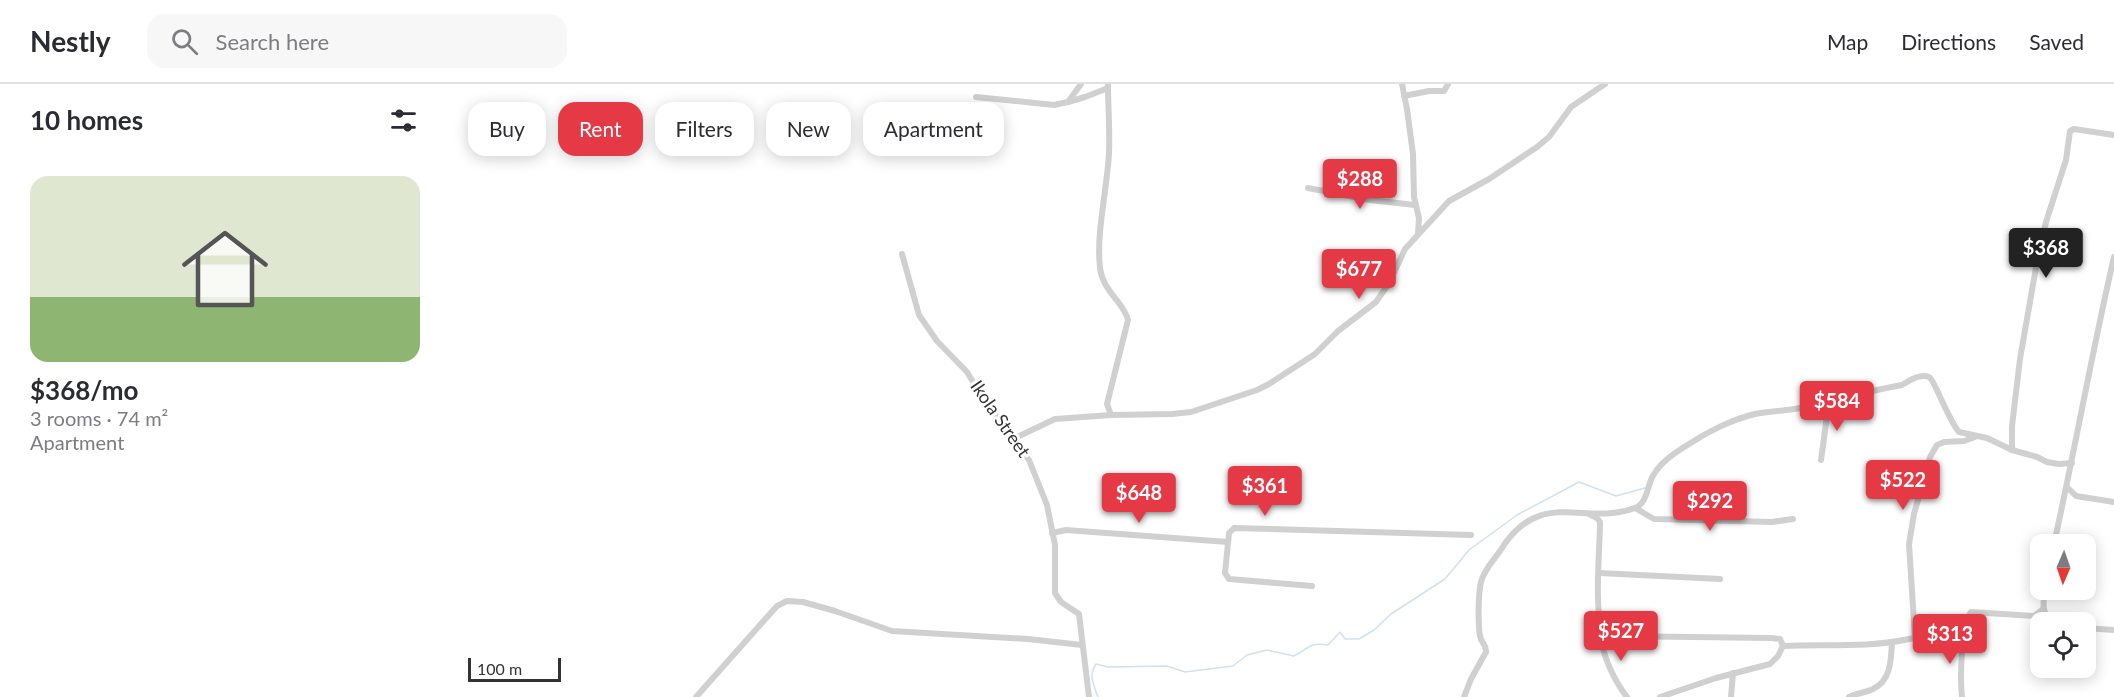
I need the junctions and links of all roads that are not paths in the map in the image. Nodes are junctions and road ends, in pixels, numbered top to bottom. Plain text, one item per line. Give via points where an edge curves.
1 (1081, 84) edge
2 (1402, 84) edge
3 (1448, 84) edge
4 (1605, 84) edge
5 (1108, 86) edge
6 (1404, 96) junction
7 (976, 97) dead end
8 (1068, 102) junction
9 (2114, 135) edge
10 (1308, 188) dead end
11 (1416, 205) junction
12 (1418, 235) junction
13 (902, 254) dead end
14 (2114, 257) edge
15 (1829, 401) junction
16 (1111, 415) junction
17 (1978, 436) junction
18 (1015, 438) junction
19 (2012, 450) junction
20 (1821, 460) dead end
21 (2072, 464) junction
22 (2067, 487) junction
23 (2076, 496) junction
24 (2064, 501) junction
25 (2114, 502) edge
26 (1635, 508) junction
27 (1587, 512) junction
28 (1793, 519) dead end
29 (1052, 533) junction
30 (2056, 534) edge
31 (1471, 535) dead end
32 (1228, 542) junction
33 (1599, 573) junction
34 (1720, 579) dead end
35 (1312, 586) dead end
36 (2044, 600) edge
37 (2043, 609) junction
38 (2044, 612) edge
39 (1602, 627) junction
40 (2096, 629) edge
41 (2114, 630) edge
42 (1965, 632) junction
43 (1915, 638) junction
44 (1892, 642) junction
45 (1082, 645) junction
46 (1783, 646) junction
47 (1733, 673) junction
48 (696, 697) edge
49 (1089, 697) edge
50 (1464, 697) edge
51 (1627, 697) edge
52 (1660, 697) edge
53 (1731, 697) edge
54 (1850, 697) edge
55 (1962, 697) edge

1 - 8 street
2 - 6 street
3 - 6 street via 1444,91
4 - 12 street via 1571,107 1537,147 1449,201
5 - 8 street
5 - 16 street via 1109,152 1100,270 1103,282 1128,320 1107,404
6 - 11 street
7 - 8 street via 1054,105
9 - 19 street via 2070,131 2066,160 2038,256 2020,359
10 - 11 street
11 - 12 street
12 - 16 street via 1405,249 1376,302 1315,354 1269,384 1191,411
13 - 18 street, Ikola Street via 919,315
14 - 21 street
15 - 17 street via 1930,377 1953,425 1959,432
15 - 20 street
15 - 26 street via 1755,414 1698,438 1661,465 1641,505
16 - 18 street via 1055,419
17 - 19 street
17 - 43 street via 1937,445 1930,457 1909,544
18 - 29 street, Ikola Street via 1044,495
19 - 21 street via 2059,465
21 - 22 street
22 - 23 street
22 - 24 street
23 - 24 street
23 - 25 street
24 - 30 street
26 - 27 street
26 - 28 street via 1654,519
27 - 33 street via 1600,522
27 - 50 street via 1554,512 1521,525 1487,569 1481,582 1480,638 1487,648
29 - 32 street via 1066,530
29 - 45 street, Ikola Street via 1054,593 1060,602 1079,614
31 - 32 street via 1234,528 1228,533
32 - 35 street via 1225,573 1229,579
33 - 34 street
33 - 39 street
36 - 37 street
37 - 38 street
37 - 42 street via 2034,615 1971,612
39 - 46 street via 1607,634 1618,636 1771,638 1780,639
39 - 51 street via 1610,667
40 - 41 street
42 - 43 street via 1946,626
42 - 55 street
43 - 44 street
44 - 46 street
44 - 54 street via 1891,668 1884,679 1873,689
45 - 48 street via 892,631 835,610 787,601 777,606
45 - 49 street, Ikola Street
46 - 47 street via 1770,664
47 - 52 street
47 - 53 street

